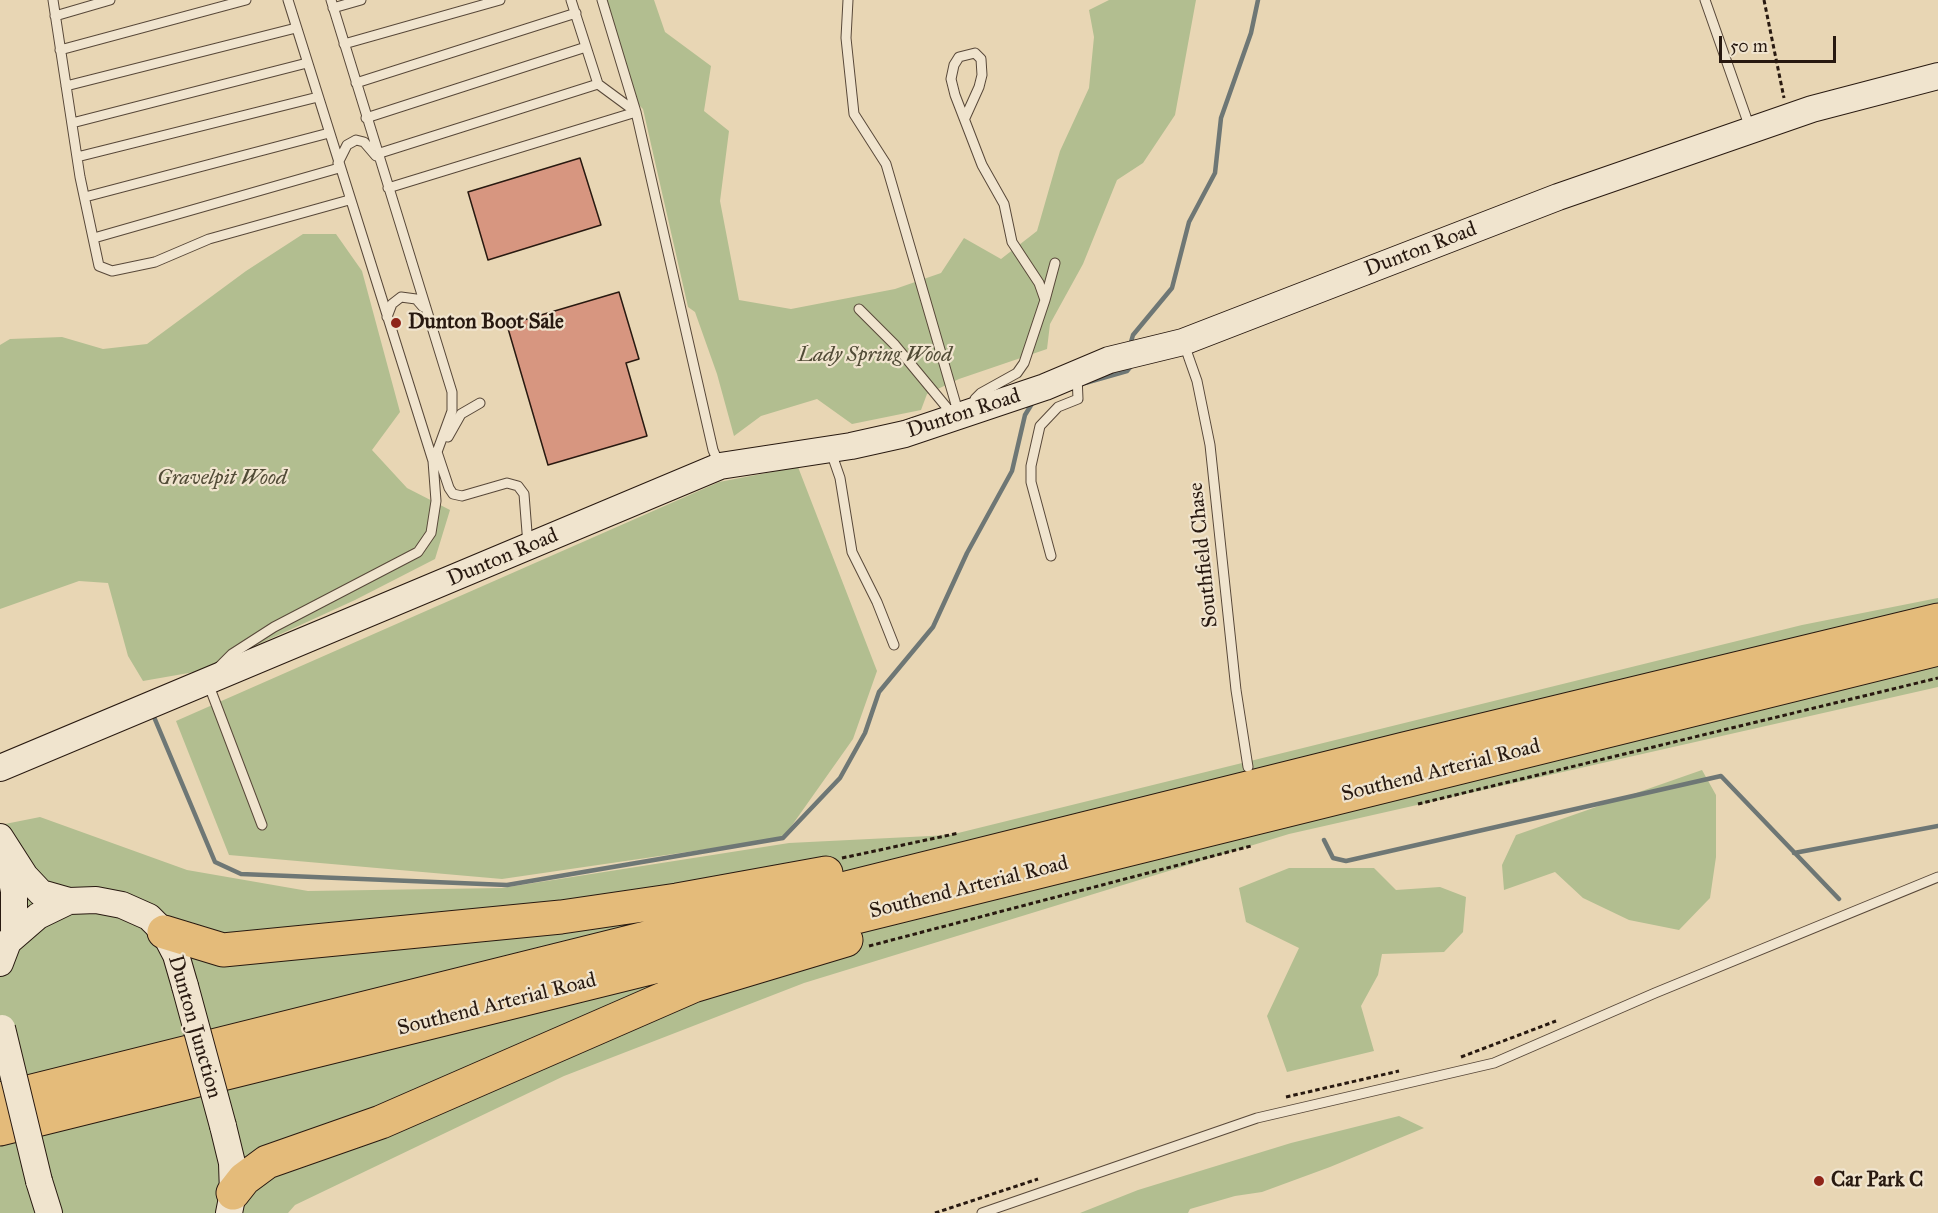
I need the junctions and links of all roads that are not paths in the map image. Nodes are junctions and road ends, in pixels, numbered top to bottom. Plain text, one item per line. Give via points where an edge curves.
1 (53, 0) edge
2 (110, 0) edge
3 (246, 0) edge
4 (288, 0) edge
5 (361, 0) edge
6 (500, 0) edge
7 (571, 0) edge
8 (602, 0) edge
9 (848, 0) edge
10 (1705, 0) edge
11 (332, 4) edge
12 (576, 13) junction
13 (55, 16) junction
14 (296, 28) junction
15 (344, 44) junction
16 (586, 47) junction
17 (60, 50) junction
18 (307, 63) junction
19 (1938, 76) edge
20 (356, 83) junction
21 (598, 84) junction
22 (66, 86) junction
23 (318, 96) junction
24 (636, 112) junction
25 (366, 118) junction
26 (965, 118) junction
27 (72, 123) junction
28 (1751, 130) junction
29 (329, 133) junction
30 (77, 157) junction
31 (379, 158) junction
32 (339, 165) junction
33 (388, 188) junction
34 (85, 198) junction
35 (349, 200) junction
36 (94, 238) junction
37 (1056, 263) dead end
38 (1045, 300) junction
39 (859, 309) dead end
40 (427, 313) junction
41 (387, 317) junction
42 (1183, 342) junction
43 (1076, 374) junction
44 (480, 403) dead end
45 (964, 414) junction
46 (831, 450) junction
47 (439, 461) junction
48 (720, 466) junction
49 (528, 547) junction
50 (1052, 556) dead end
51 (1938, 620) edge
52 (894, 645) dead end
53 (1938, 649) edge
54 (207, 682) junction
55 (0, 768) edge
56 (1250, 777) junction
57 (262, 825) dead end
58 (1169, 839) junction
59 (2, 840) edge
60 (1938, 878) edge
61 (69, 901) junction
62 (164, 932) junction
63 (14, 935) junction
64 (0, 963) edge
65 (1, 1022) edge
66 (0, 1099) edge
67 (0, 1129) edge
68 (231, 1203) edge
69 (49, 1213) edge
70 (982, 1213) edge

1 - 13 lane
2 - 13 lane
3 - 17 lane
4 - 14 lane
5 - 11 lane
6 - 15 lane
7 - 12 lane
8 - 24 lane
9 - 45 lane via 846,38 854,114 886,164
10 - 28 lane
11 - 15 lane
12 - 16 lane
12 - 20 lane
13 - 17 lane
14 - 18 lane
14 - 22 lane
15 - 20 lane
16 - 21 lane
16 - 25 lane
17 - 22 lane
18 - 23 lane
18 - 27 lane
19 - 28 street, Dunton Road
20 - 25 lane
21 - 24 lane
21 - 31 lane
22 - 27 lane
23 - 29 lane
23 - 30 lane
24 - 33 lane
24 - 48 lane via 713,450
25 - 31 lane
26 - 26 lane via 982,75 981,59 975,53 959,57 951,79
26 - 38 lane via 982,165 1004,204 1012,242
27 - 30 lane
28 - 42 street, Dunton Road via 1558,198
29 - 32 lane
29 - 34 lane
30 - 34 lane
31 - 32 lane via 364,142 356,140 347,145
31 - 33 lane
32 - 35 lane
32 - 36 lane
33 - 40 lane
34 - 36 lane
35 - 36 lane via 209,239 155,262 112,272 99,266
35 - 41 lane
37 - 38 lane
38 - 45 lane via 1017,373 975,399
39 - 45 lane
40 - 41 lane via 416,299 401,297 392,304
40 - 47 lane via 452,392 452,411 438,448
41 - 54 lane via 435,469 431,533 418,552 403,561 245,644
42 - 43 street, Dunton Road via 1109,360
42 - 56 lane, Southfield Chase via 1197,381 1210,445 1236,690
43 - 45 street, Dunton Road
43 - 50 lane via 1078,399 1058,407 1040,426 1031,466 1031,483
44 - 47 lane via 461,414
45 - 46 street, Dunton Road via 905,434
46 - 48 street, Dunton Road
46 - 52 lane via 840,478 852,552
47 - 49 lane via 455,495 467,496 507,483 520,488 524,494
48 - 49 street, Dunton Road
49 - 54 street, Dunton Road
51 - 56 highway, Southend Arterial Road
53 - 58 highway, Southend Arterial Road
54 - 55 street, Dunton Road
54 - 57 lane
56 - 62 highway via 904,859 561,917 223,950
56 - 66 highway, Southend Arterial Road
58 - 67 highway, Southend Arterial Road
58 - 68 highway via 693,986 381,1122 267,1162 244,1179
59 - 61 street via 25,876 42,893
59 - 63 street via 15,891
60 - 70 lane via 1494,1063 1257,1118
61 - 62 street, Dunton Junction via 96,900 122,905 148,917
61 - 63 street, Dunton Junction via 38,916
62 - 68 street, Dunton Junction, bridge via 176,955 232,1162
63 - 64 street, Dunton Junction
65 - 69 street, bridge

